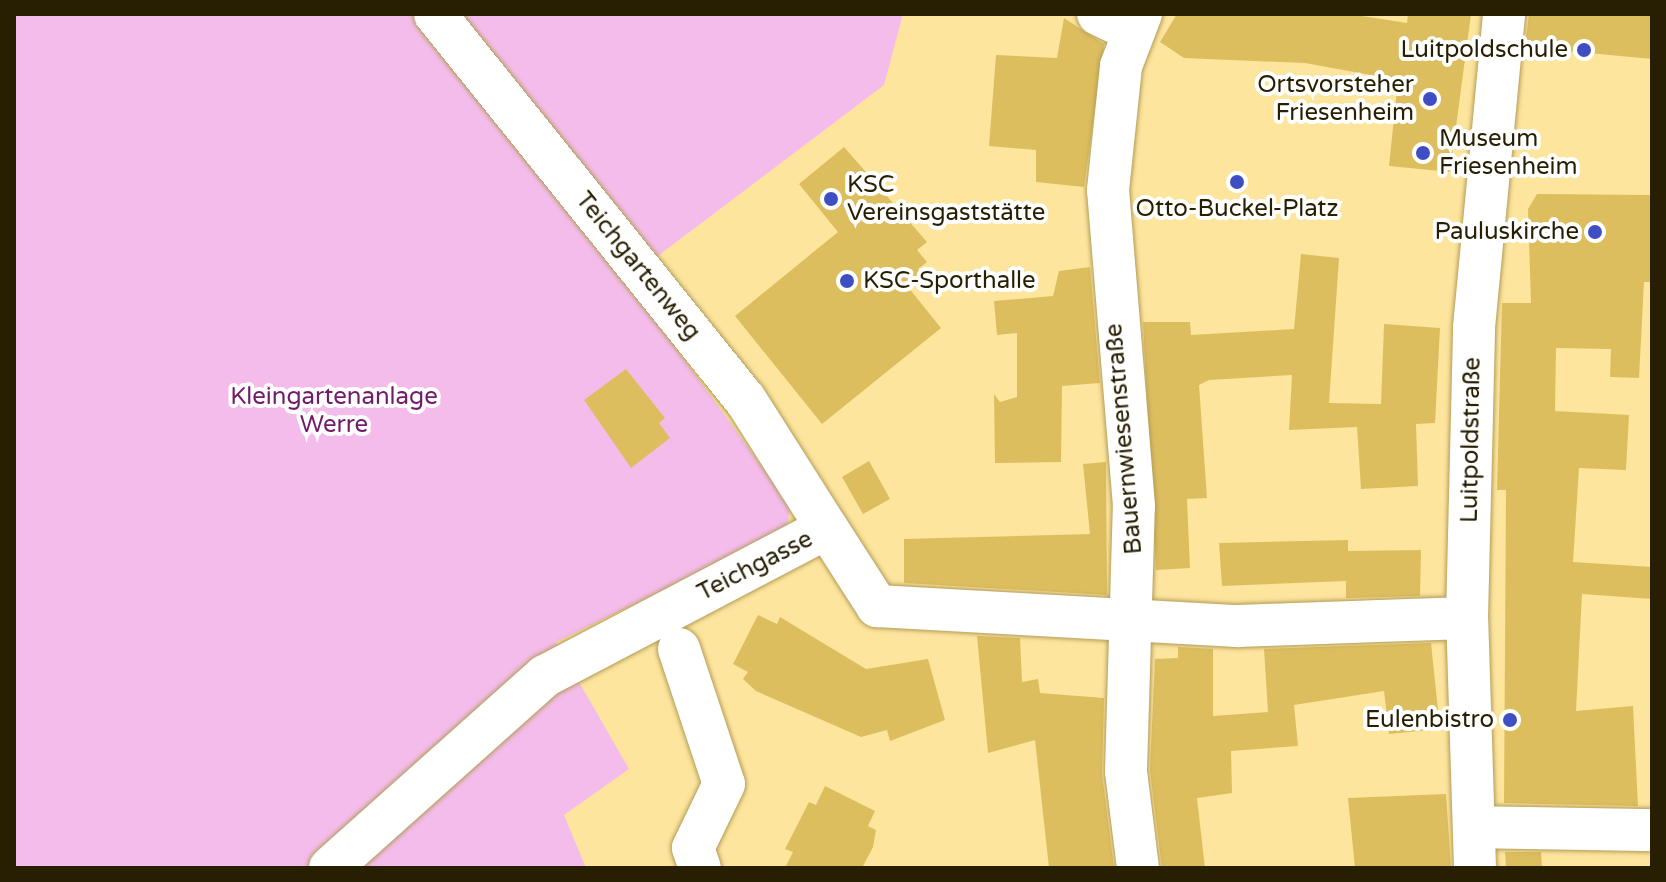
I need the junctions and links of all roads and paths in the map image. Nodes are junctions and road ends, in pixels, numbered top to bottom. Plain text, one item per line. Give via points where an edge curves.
1 (435, 14) edge
2 (1504, 14) edge
3 (1124, 20) edge
4 (827, 528) junction
5 (1467, 618) junction
6 (1134, 620) junction
7 (679, 649) dead end
8 (1652, 830) edge
9 (1475, 848) edge
10 (330, 868) edge
11 (700, 868) edge
12 (1138, 868) edge

1 - 4 street, Teichgartenweg via 745,399
2 - 5 street, Luitpoldstraße via 1475,304
3 - 6 street, Bauernwiesenstraße via 1108,190 1134,506
4 - 6 street, Teichgasse via 877,606
4 - 10 street, Teichgasse via 545,676
5 - 6 street, Teichgasse via 1300,626
5 - 9 street, Luitpoldstraße
6 - 12 street, Bauernwiesenstraße via 1126,771
7 - 11 street via 724,784 693,848
8 - 9 street

